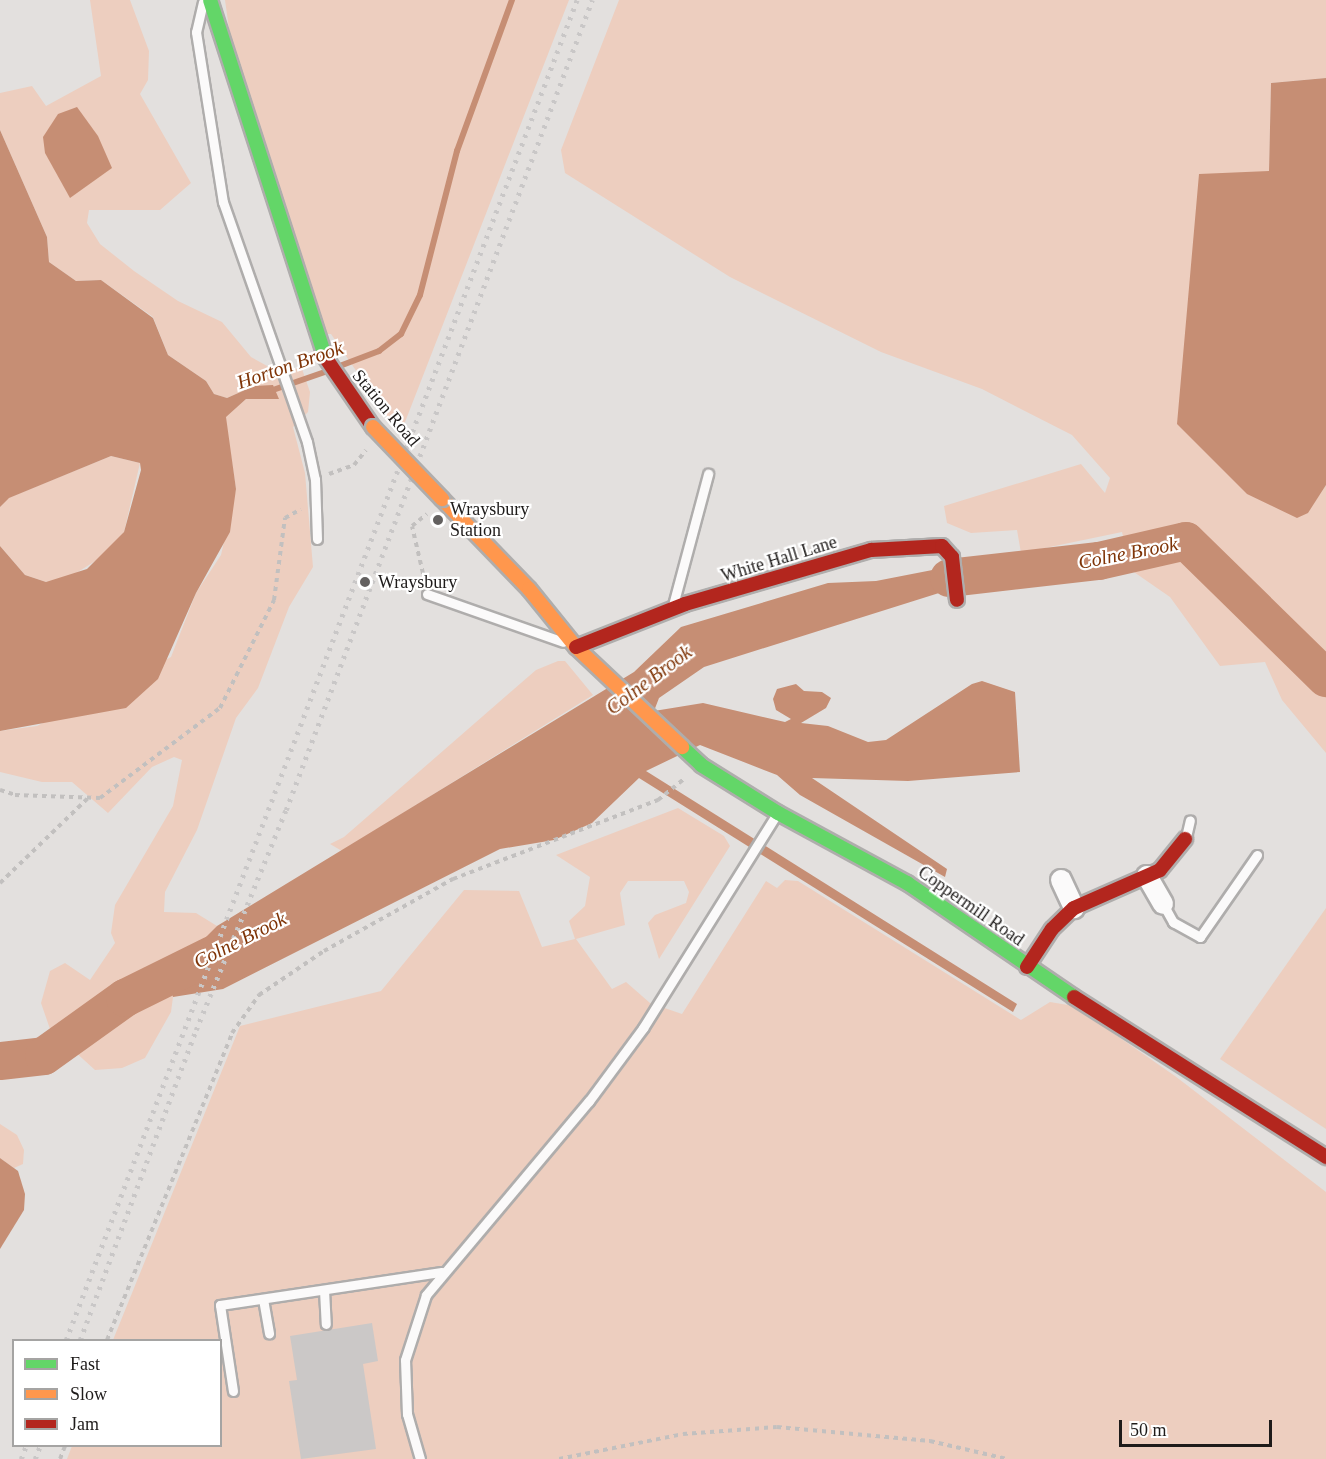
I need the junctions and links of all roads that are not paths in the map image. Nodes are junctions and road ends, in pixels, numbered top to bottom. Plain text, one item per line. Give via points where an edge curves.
1 (204, 0) edge
2 (210, 0) edge
3 (708, 474) dead end
4 (317, 539) dead end
5 (427, 594) road end
6 (957, 600) dead end
7 (672, 609) junction
8 (576, 647) junction
9 (604, 676) joint
10 (778, 813) junction
11 (1190, 820) dead end
12 (1185, 839) joint
13 (1257, 855) dead end
14 (1147, 876) junction
15 (1060, 880) dead end
16 (1162, 904) joint
17 (1074, 908) junction
18 (1027, 968) junction
19 (1326, 1157) edge
20 (442, 1272) junction
21 (324, 1290) junction
22 (263, 1299) junction
23 (326, 1324) dead end
24 (268, 1333) dead end
25 (233, 1391) dead end
26 (420, 1459) edge

1 - 4 lane via 196,32 223,202 307,442 315,479
2 - 8 street, Station Road, bridge via 316,340 341,386 374,427 529,589
3 - 7 lane
5 - 8 lane
6 - 7 street, White Hall Lane via 952,557 942,546 871,550
7 - 8 street, White Hall Lane
8 - 9 street, Station Road
9 - 10 street, Coppermill Road via 701,765
10 - 18 street, Coppermill Road via 907,883
10 - 20 lane via 677,978 596,1092
11 - 12 lane
12 - 14 street via 1171,861
13 - 16 lane via 1200,937 1173,922
14 - 16 street
14 - 17 street
15 - 17 street
17 - 18 street via 1052,929
18 - 19 street, Coppermill Road
20 - 21 lane
20 - 26 lane via 426,1295 405,1360 407,1414
21 - 22 lane
21 - 23 lane
22 - 24 lane
22 - 25 lane via 220,1305

